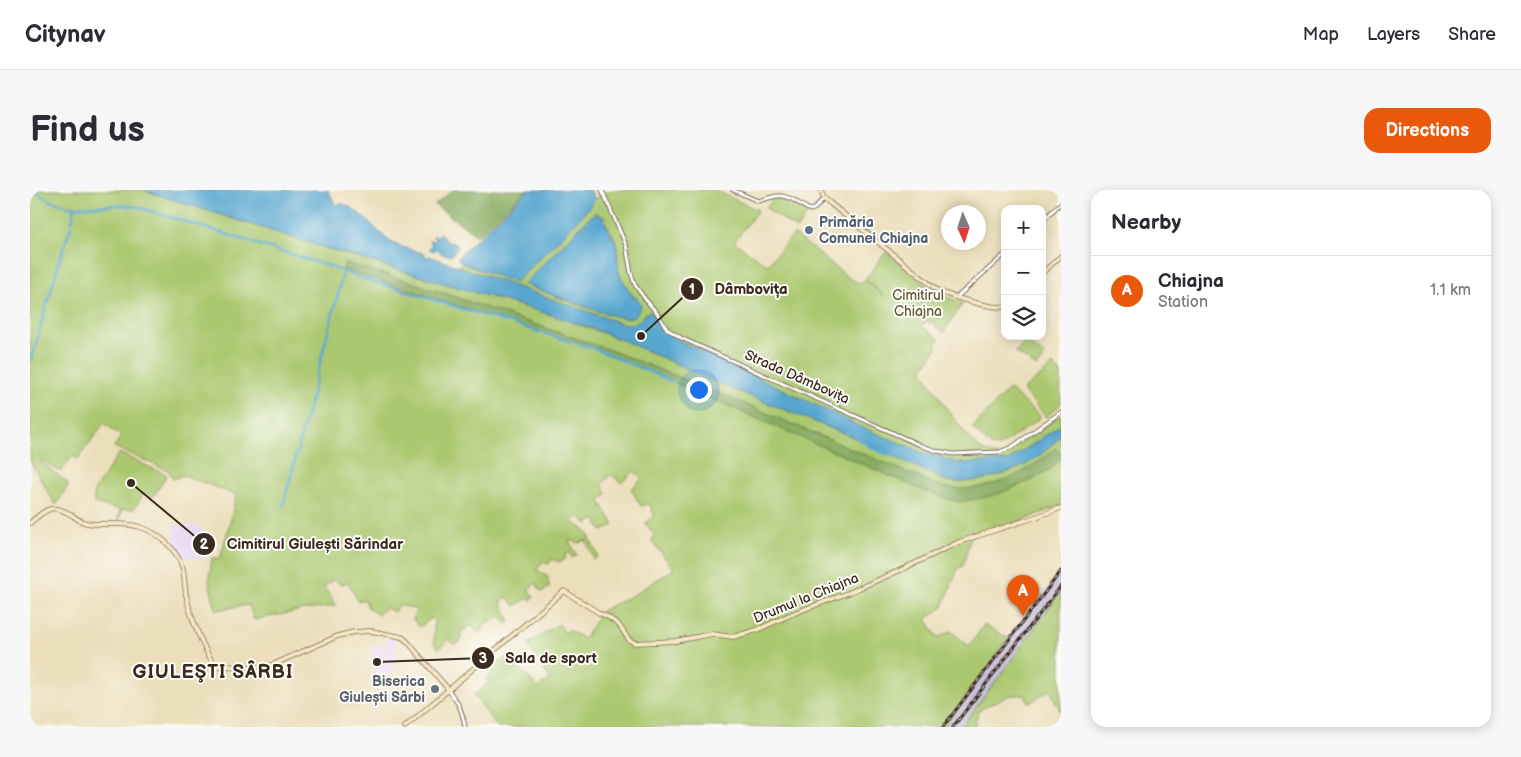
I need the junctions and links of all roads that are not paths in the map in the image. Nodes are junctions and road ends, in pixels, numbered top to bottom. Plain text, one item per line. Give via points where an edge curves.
1 (602, 190) edge
2 (732, 190) edge
3 (821, 190) edge
4 (824, 198) junction
5 (1061, 203) edge
6 (1046, 217) edge
7 (1061, 256) edge
8 (1001, 258) edge
9 (1046, 269) edge
10 (956, 297) junction
11 (1001, 306) edge
12 (1061, 412) edge
13 (1061, 508) edge
14 (30, 523) edge
15 (448, 689) junction
16 (405, 727) edge
17 (465, 727) edge

1 - 12 street, Strada Dâmbovița via 626,245 635,285 667,329 681,338 922,446 948,454 1004,451
2 - 4 street via 758,201 786,196 812,210
3 - 4 main road
4 - 10 main road via 936,290
5 - 6 street
7 - 9 main road
8 - 10 street
10 - 11 main road
13 - 15 main road, Drumul la Chiajna via 959,542 848,593 733,637 706,635 635,643 619,625 564,591
14 - 15 main road via 45,511 55,508 87,523 139,527 166,542 182,566 190,610 215,666 272,665 338,636 371,631 407,641
15 - 16 main road
15 - 17 street via 462,710

